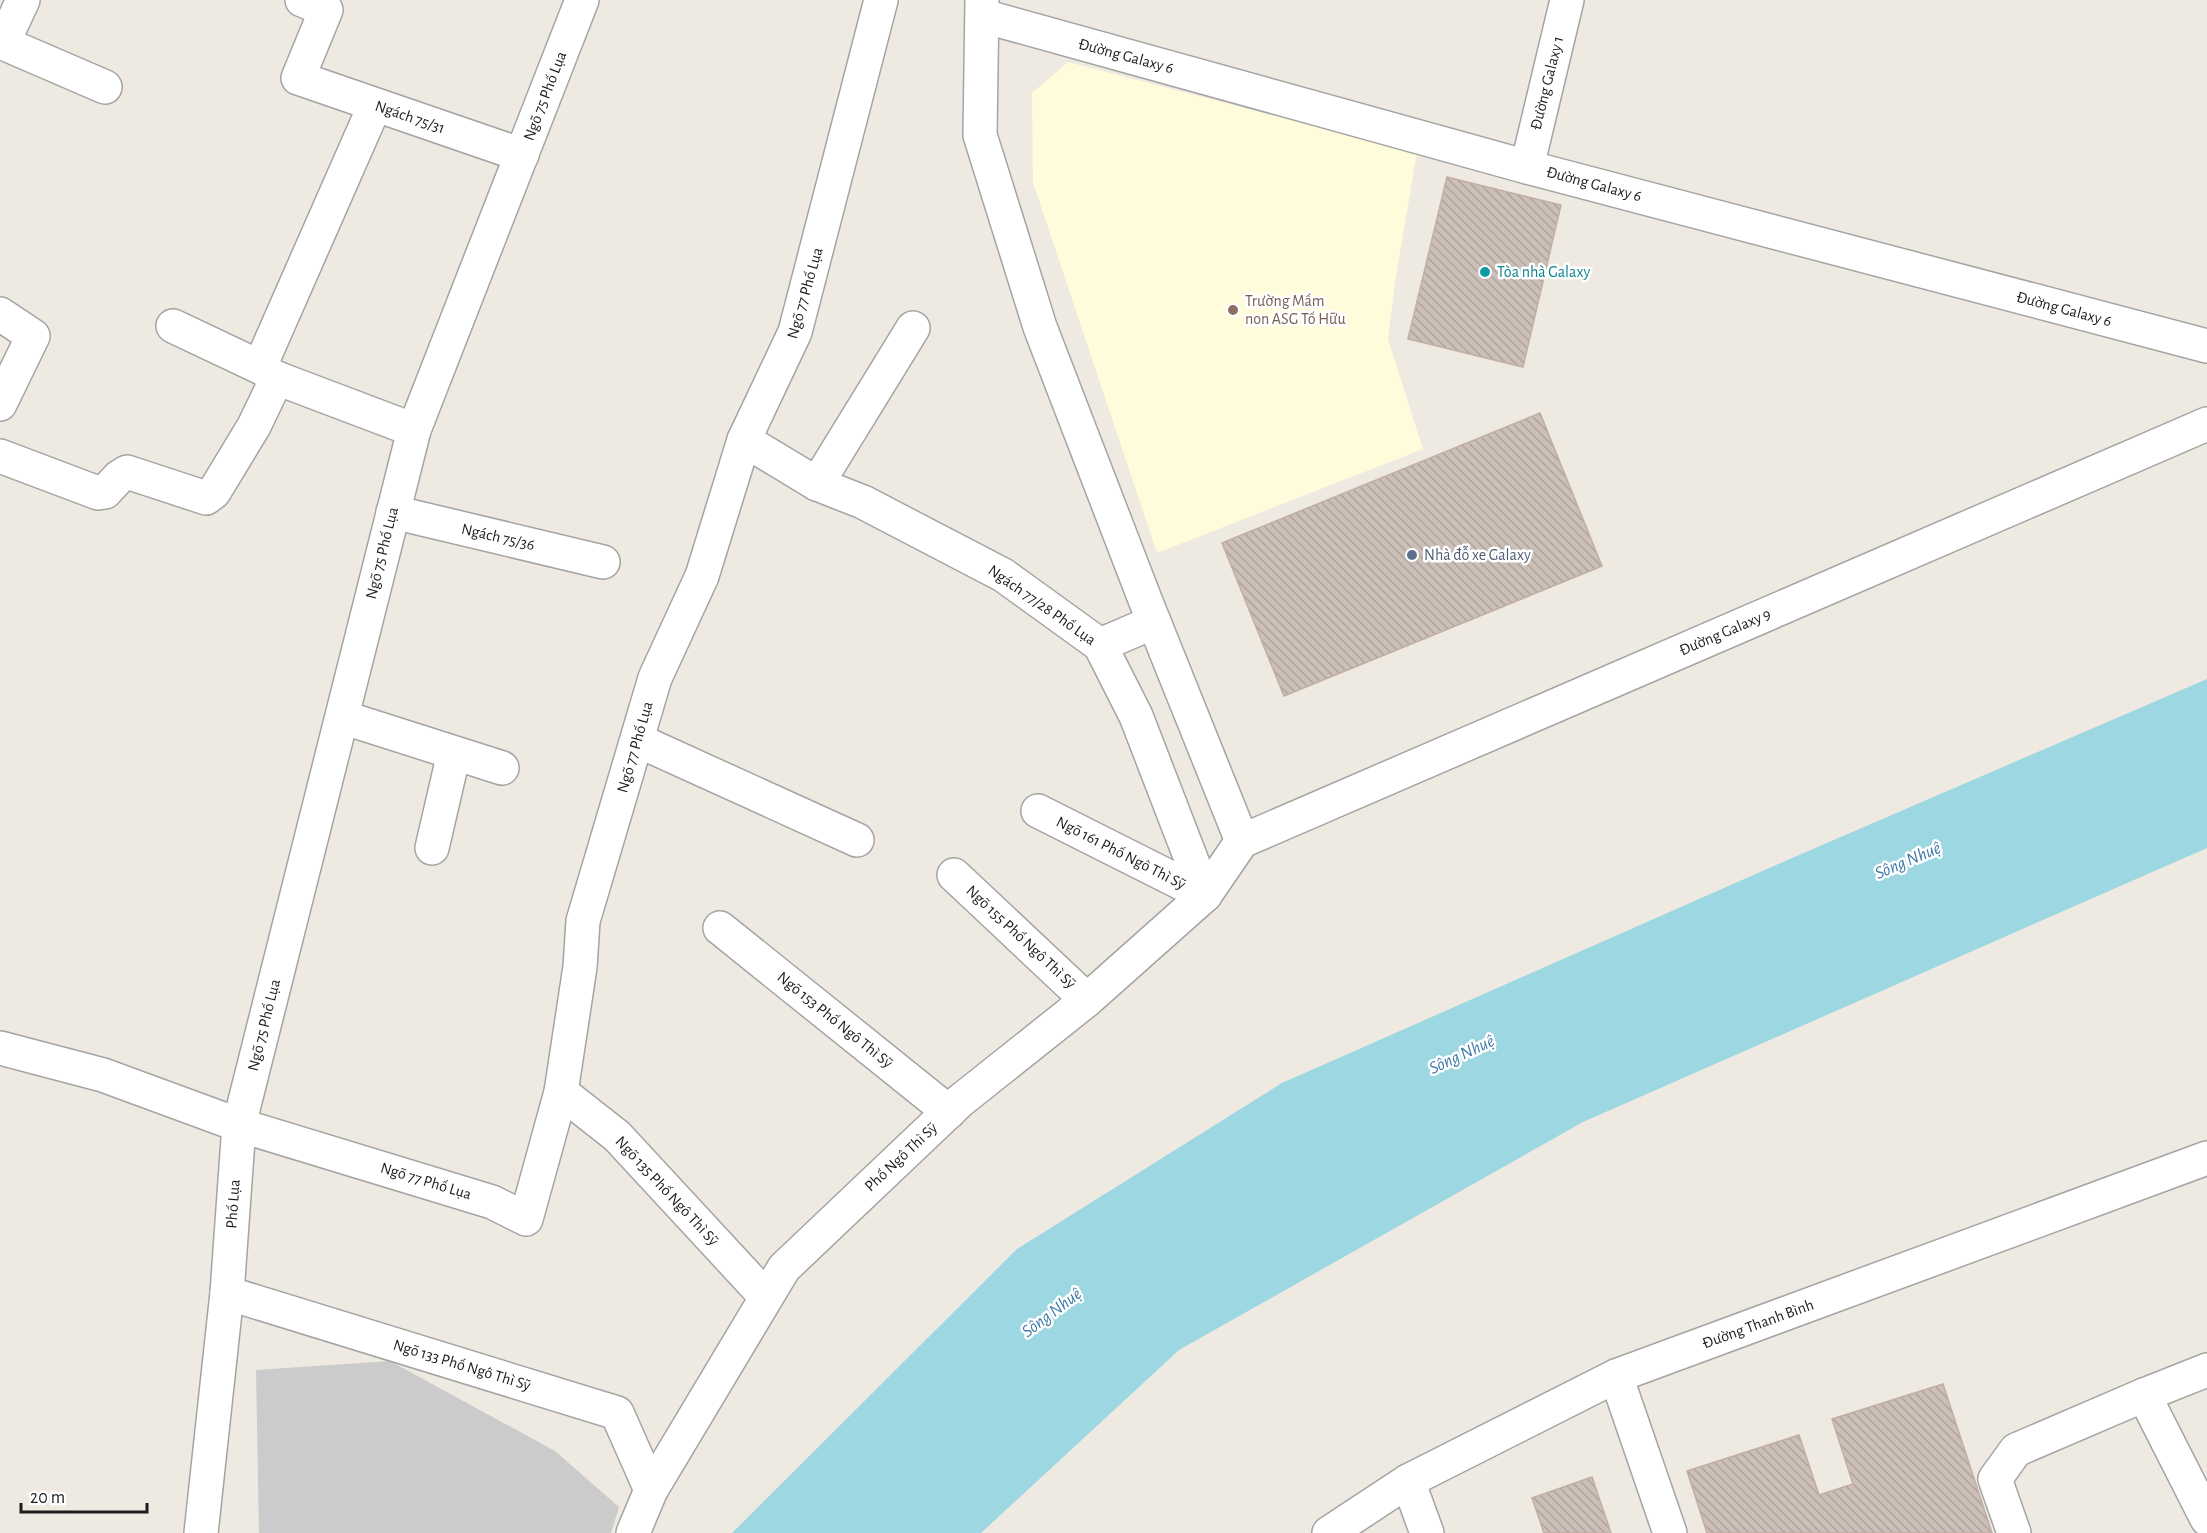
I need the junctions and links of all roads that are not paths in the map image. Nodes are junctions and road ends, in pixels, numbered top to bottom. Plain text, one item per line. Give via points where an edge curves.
1 (23, 0) edge
2 (302, 0) edge
3 (582, 0) edge
4 (881, 0) edge
5 (1567, 0) edge
6 (983, 8) edge
7 (1, 43) edge
8 (105, 87) dead end
9 (375, 105) junction
10 (522, 155) junction
11 (1527, 167) junction
12 (0, 314) edge
13 (173, 326) dead end
14 (913, 328) dead end
15 (2207, 346) edge
16 (272, 374) junction
17 (0, 404) edge
18 (2207, 424) edge
19 (414, 430) junction
20 (744, 440) junction
21 (0, 456) edge
22 (817, 484) junction
23 (393, 512) junction
24 (603, 562) dead end
25 (1154, 622) junction
26 (1100, 645) junction
27 (342, 717) junction
28 (637, 740) junction
29 (454, 753) junction
30 (502, 768) dead end
31 (1038, 811) dead end
32 (857, 840) dead end
33 (1242, 841) junction
34 (432, 848) dead end
35 (954, 875) dead end
36 (1205, 895) junction
37 (720, 928) dead end
38 (1087, 1000) junction
39 (0, 1048) edge
40 (561, 1092) junction
41 (949, 1112) junction
42 (239, 1125) junction
43 (2207, 1158) edge
44 (227, 1293) junction
45 (766, 1297) junction
46 (2207, 1370) edge
47 (1616, 1376) junction
48 (2144, 1395) junction
49 (1408, 1481) junction
50 (651, 1490) junction
51 (2207, 1519) edge
52 (201, 1533) edge
53 (633, 1533) edge
54 (1329, 1533) edge
55 (1427, 1533) edge
56 (1670, 1533) edge
57 (2014, 1533) edge

1 - 7 street
2 - 9 street, Ngách 75/31 via 326,10 298,78
3 - 10 street, Ngõ 75 Phố Lụa
4 - 20 street, Ngõ 77 Phố Lụa via 795,332
5 - 11 street, Đường Galaxy 1
6 - 11 street, Đường Galaxy 6
6 - 25 street via 980,135 1040,327
7 - 8 street
9 - 10 street, Ngách 75/31
9 - 16 street via 265,355 263,365
10 - 19 street, Ngõ 75 Phố Lụa
11 - 15 street, Đường Galaxy 6
12 - 17 street via 33,336
13 - 16 street
14 - 22 street
16 - 19 street
16 - 21 street via 254,426 214,492 206,498 127,472 105,492 98,493
18 - 33 street, Đường Galaxy 9
19 - 23 street, Ngõ 75 Phố Lụa
20 - 22 street, Ngách 77/28 Phố Lụa
20 - 28 street, Ngõ 77 Phố Lụa via 702,576 655,678
22 - 26 street, Ngách 77/28 Phố Lụa via 863,502 1003,575
23 - 24 street, Ngách 75/36
23 - 27 street, Ngõ 75 Phố Lụa
25 - 26 street
25 - 33 street
26 - 36 street, Ngách 77/28 Phố Lụa via 1136,716
27 - 29 street
27 - 42 street, Ngõ 75 Phố Lụa
28 - 32 street
28 - 40 street, Ngõ 77 Phố Lụa via 583,921 580,968
29 - 30 street
29 - 34 street
31 - 36 street, Ngõ 161 Phố Ngô Thì Sỹ
33 - 36 street, Phố Ngô Thì Sỹ
35 - 38 street, Ngõ 155 Phố Ngô Thì Sỹ
36 - 38 street, Phố Ngô Thì Sỹ
37 - 41 street, Ngõ 153 Phố Ngô Thì Sỹ
38 - 41 street, Phố Ngô Thì Sỹ
39 - 42 street via 103,1075
40 - 42 street, Ngõ 77 Phố Lụa via 526,1219 482,1199
40 - 45 street, Ngõ 135 Phố Ngô Thì Sỹ via 617,1136
41 - 45 street, Phố Ngô Thì Sỹ via 784,1268
42 - 44 street, Phố Lụa
43 - 47 street, Đường Thanh Bình
44 - 50 street, Ngõ 133 Phố Ngô Thì Sỹ via 617,1413
44 - 52 street, Phố Lụa
45 - 50 street, Phố Ngô Thì Sỹ
46 - 48 street
47 - 49 street, Đường Thanh Bình
47 - 56 street
48 - 51 street
48 - 57 street via 2016,1450 1995,1479
49 - 54 street, Đường Thanh Bình
49 - 55 street
50 - 53 street, Phố Ngô Thì Sỹ

